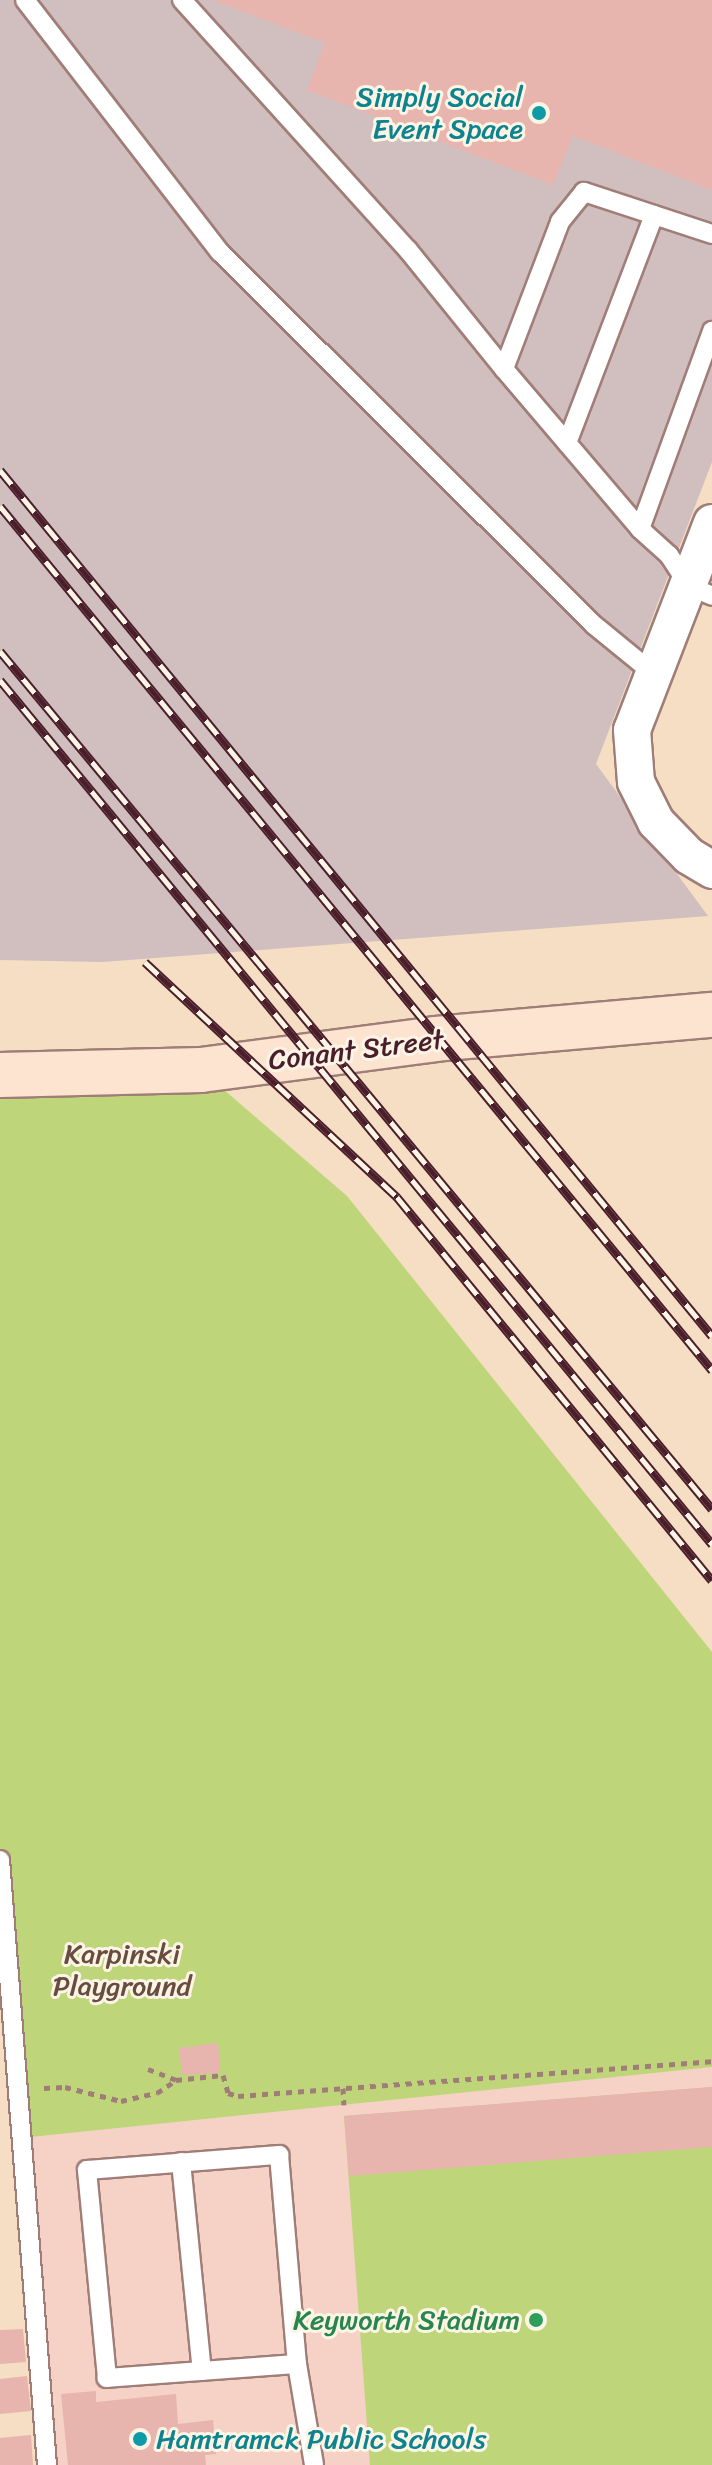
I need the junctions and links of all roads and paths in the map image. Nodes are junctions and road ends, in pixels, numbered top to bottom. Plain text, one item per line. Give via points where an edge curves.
1 (25, 0) edge
2 (182, 0) edge
3 (654, 215) junction
4 (712, 234) edge
5 (712, 331) edge
6 (504, 369) junction
7 (567, 443) junction
8 (712, 523) edge
9 (640, 529) junction
10 (701, 591) edge
11 (654, 674) junction
12 (712, 870) edge
13 (712, 1015) edge
14 (0, 1075) edge
15 (0, 1860) edge
16 (712, 2061) edge
17 (148, 2069) dead end
18 (176, 2080) junction
19 (343, 2088) junction
20 (18, 2091) junction
21 (344, 2105) dead end
22 (181, 2162) junction
23 (297, 2364) junction
24 (202, 2371) junction
25 (47, 2465) edge
26 (314, 2465) edge

1 - 11 lane via 220,252 594,625
2 - 6 lane via 388,227
3 - 4 lane
3 - 6 lane via 584,192 560,222
3 - 7 lane
5 - 9 lane
6 - 7 lane
7 - 9 lane
8 - 10 street
9 - 10 lane
10 - 11 street
11 - 12 street via 632,730 636,782 656,822 689,856
13 - 14 main road, Conant Street via 435,1039 201,1070
15 - 20 lane
16 - 19 path
17 - 18 path
18 - 19 path via 223,2075 228,2093 238,2096
18 - 20 path via 157,2093 121,2101 65,2087
19 - 21 path
20 - 25 lane
22 - 23 lane via 279,2155
22 - 24 lane
22 - 24 lane via 87,2170 107,2378
23 - 24 lane
23 - 26 lane

